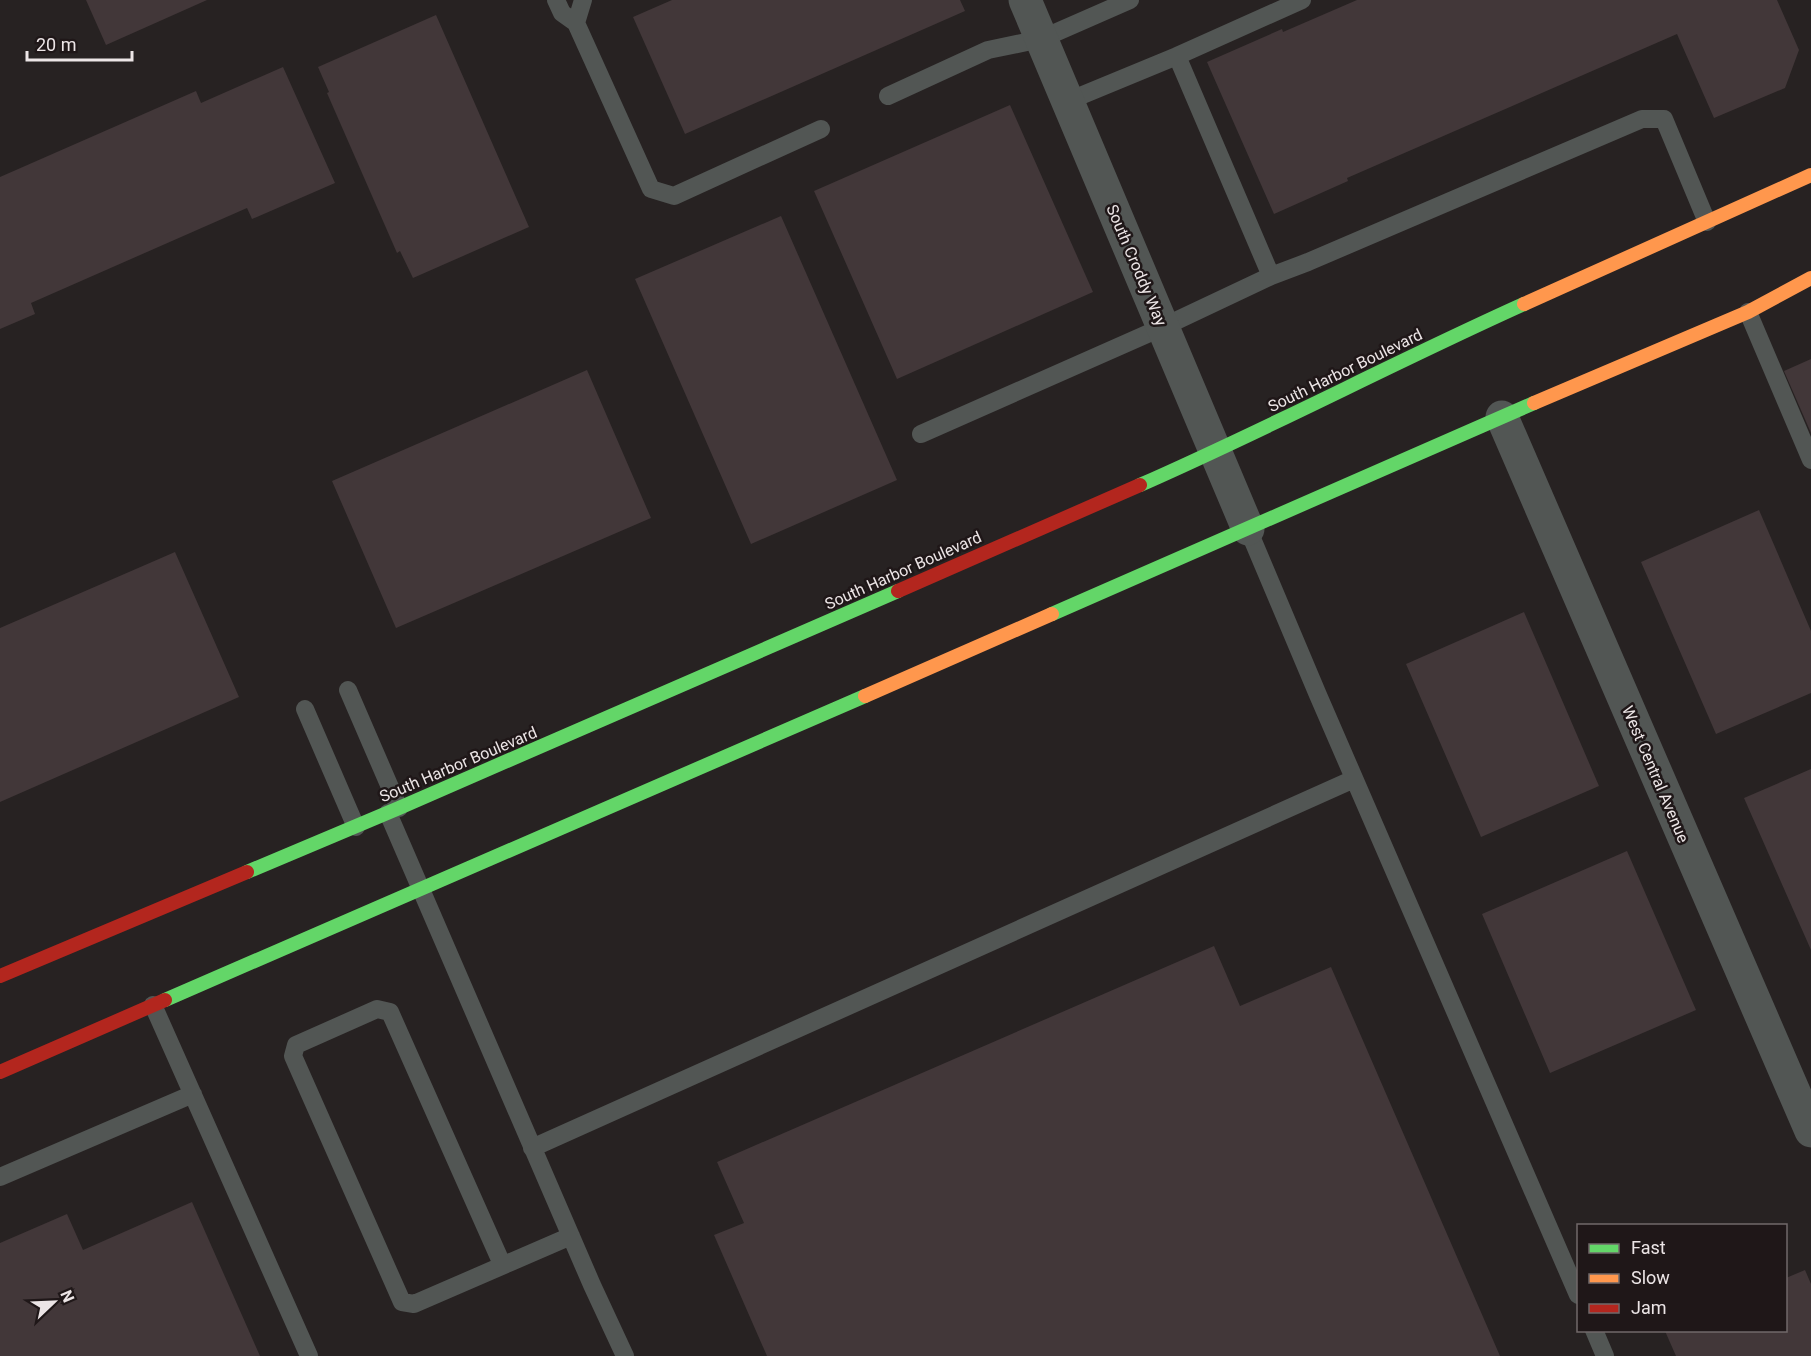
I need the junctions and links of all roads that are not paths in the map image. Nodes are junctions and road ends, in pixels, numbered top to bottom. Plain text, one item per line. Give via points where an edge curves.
1 (556, 0) edge
2 (583, 0) edge
3 (1025, 0) edge
4 (1130, 0) edge
5 (1302, 0) edge
6 (576, 23) junction
7 (1041, 39) junction
8 (1177, 56) junction
9 (888, 96) dead end
10 (1068, 101) junction
11 (821, 129) dead end
12 (1811, 175) edge
13 (1707, 222) junction
14 (1271, 276) junction
15 (1811, 278) edge
16 (1748, 312) junction
17 (1163, 327) junction
18 (1502, 417) junction
19 (921, 434) dead end
20 (1216, 453) junction
21 (1811, 460) edge
22 (1248, 529) junction
23 (348, 690) dead end
24 (305, 709) dead end
25 (1354, 779) junction
26 (394, 810) junction
27 (356, 826) junction
28 (420, 889) junction
29 (0, 976) edge
30 (153, 1005) junction
31 (0, 1072) edge
32 (193, 1094) junction
33 (1811, 1131) edge
34 (532, 1148) junction
35 (0, 1177) edge
36 (571, 1236) junction
37 (502, 1264) junction
38 (1577, 1293) edge
39 (1595, 1332) edge
40 (309, 1356) edge
41 (625, 1356) edge
42 (1605, 1356) edge

1 - 6 lane via 562,13
2 - 6 lane
3 - 7 street, South Croddy Way
4 - 7 lane
5 - 8 lane
6 - 11 lane via 651,189 674,196
7 - 9 lane via 988,50
7 - 10 street, South Croddy Way
8 - 10 lane
8 - 14 lane
10 - 17 street, South Croddy Way
12 - 13 main road, South Harbor Boulevard
13 - 14 lane via 1664,119 1641,119
13 - 20 main road, South Harbor Boulevard via 1448,338
14 - 17 lane
15 - 16 main road
16 - 18 main road
16 - 21 lane
17 - 19 lane
17 - 20 street, South Croddy Way
18 - 22 main road
18 - 33 street, West Central Avenue
20 - 22 street, South Croddy Way
20 - 26 main road, South Harbor Boulevard
22 - 25 lane
22 - 28 main road
23 - 26 lane
24 - 27 lane
25 - 34 lane
25 - 38 lane
26 - 27 main road, South Harbor Boulevard
26 - 28 lane
27 - 29 main road, South Harbor Boulevard
28 - 30 main road
28 - 34 lane
30 - 31 main road
30 - 32 lane
32 - 35 lane
32 - 40 lane
34 - 36 lane
36 - 37 lane
36 - 41 lane
37 - 37 lane via 414,1304 402,1302 293,1056 296,1046 376,1009 390,1012
39 - 42 lane

